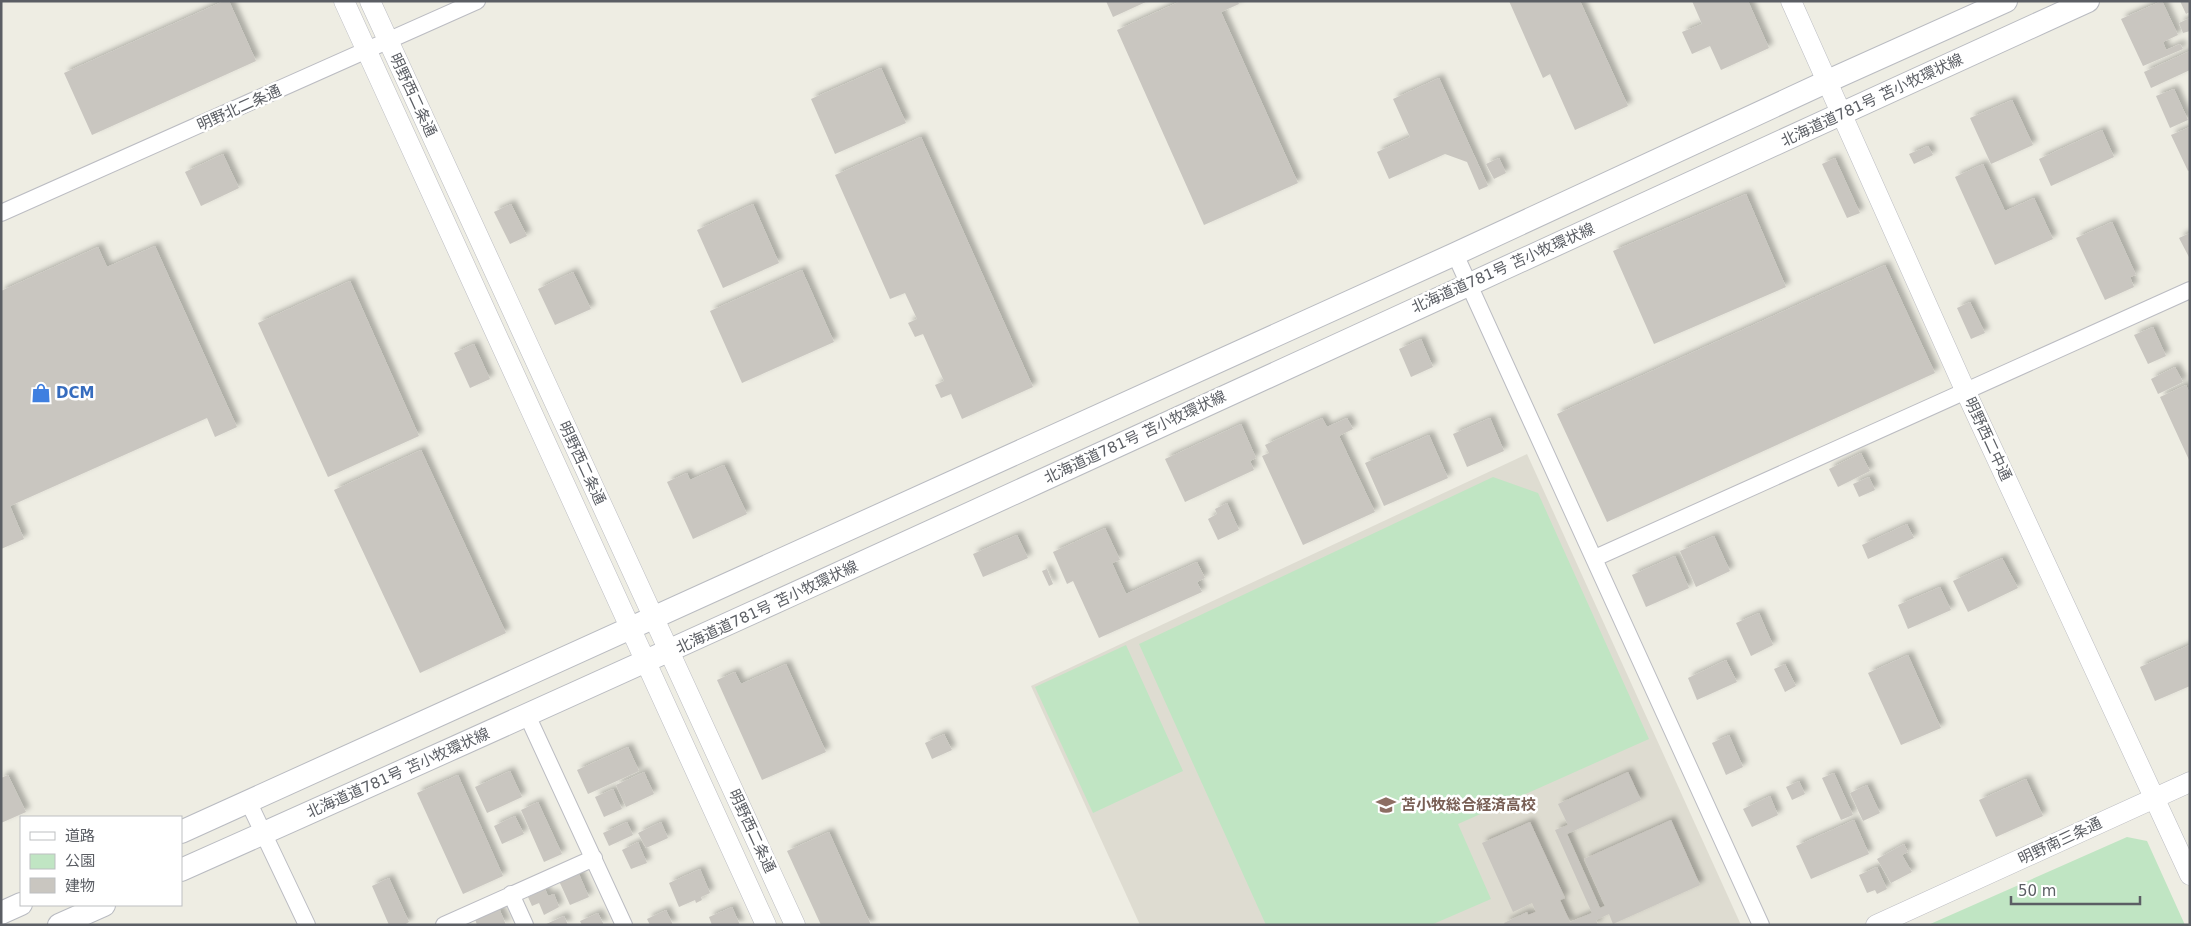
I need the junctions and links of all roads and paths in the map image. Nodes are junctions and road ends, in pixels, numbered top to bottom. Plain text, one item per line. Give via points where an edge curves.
1 (344, 1) edge
2 (370, 1) edge
3 (477, 1) edge
4 (1791, 1) edge
5 (2006, 1) edge
6 (2088, 1) edge
7 (388, 41) junction
8 (367, 51) junction
9 (1828, 81) junction
10 (1843, 113) junction
11 (1, 213) edge
12 (1455, 254) junction
13 (1468, 284) junction
14 (2190, 290) edge
15 (1964, 390) junction
16 (1594, 558) junction
17 (653, 618) junction
18 (631, 628) junction
19 (670, 652) junction
20 (648, 662) junction
21 (527, 715) junction
22 (2190, 782) edge
23 (2155, 797) junction
24 (248, 801) junction
25 (182, 832) edge
26 (265, 833) junction
27 (594, 858) junction
28 (182, 870) edge
29 (2190, 875) edge
30 (511, 894) junction
31 (20, 904) edge
32 (102, 906) edge
33 (1, 914) edge
34 (59, 925) edge
35 (307, 925) edge
36 (444, 925) edge
37 (525, 925) edge
38 (624, 925) edge
39 (766, 925) edge
40 (794, 925) edge
41 (1761, 925) edge
42 (1876, 925) edge

1 - 8 street, 明野西二条通
2 - 7 street, 明野西二条通
3 - 7 street, 明野北二条通
4 - 9 street, 明野西二中通
5 - 9 main road
6 - 10 main road, 北海道道781号 苫小牧環状線
7 - 8 street, 明野北二条通
7 - 17 street, 明野西二条通
8 - 11 street, 明野北二条通
8 - 18 street, 明野西二条通
9 - 10 street, 明野西二中通
9 - 12 main road
10 - 13 main road, 北海道道781号 苫小牧環状線
10 - 15 street, 明野西二中通
12 - 13 street
12 - 17 main road
13 - 16 street
13 - 19 main road, 北海道道781号 苫小牧環状線
14 - 15 street
15 - 16 street
15 - 23 street, 明野西二中通
16 - 41 street
17 - 18 main road
17 - 19 street, 明野西二条通
18 - 20 street, 明野西二条通
18 - 24 main road
19 - 20 main road, 北海道道781号 苫小牧環状線
19 - 40 street, 明野西二条通
20 - 21 main road, 北海道道781号 苫小牧環状線
20 - 39 street, 明野西二条通
21 - 26 main road, 北海道道781号 苫小牧環状線
21 - 27 street
22 - 23 street, 明野南三条通
23 - 29 street, 明野西二中通
23 - 42 street, 明野南三条通
24 - 25 main road
24 - 26 street
26 - 28 main road, 北海道道781号 苫小牧環状線
26 - 35 street
27 - 30 street
27 - 38 street
30 - 36 street
30 - 37 street
31 - 33 main road
32 - 34 main road

